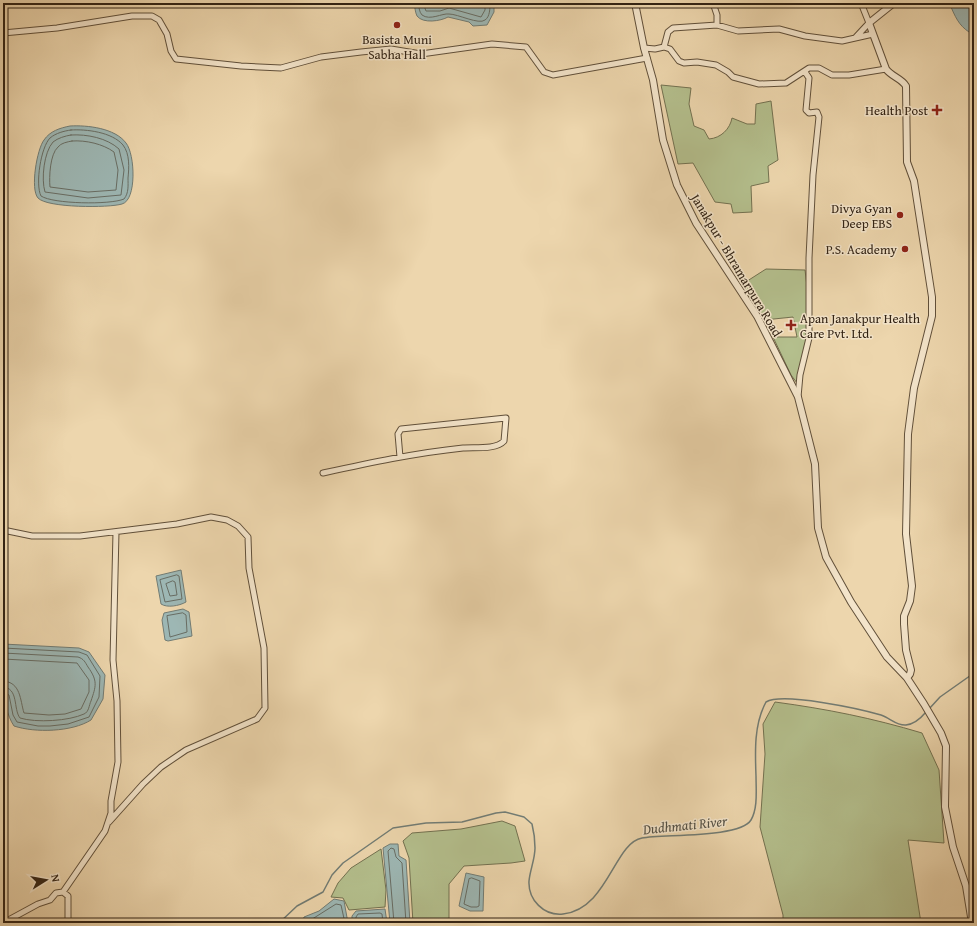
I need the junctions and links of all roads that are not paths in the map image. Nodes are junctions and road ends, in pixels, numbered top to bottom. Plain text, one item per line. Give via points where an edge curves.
1 (635, 3) edge
2 (713, 3) edge
3 (861, 3) edge
4 (893, 3) edge
5 (869, 23) junction
6 (717, 25) junction
7 (3, 33) edge
8 (873, 34) junction
9 (856, 37) junction
10 (664, 46) junction
11 (644, 48) junction
12 (647, 58) junction
13 (886, 69) junction
14 (805, 72) junction
15 (798, 397) junction
16 (400, 457) junction
17 (323, 473) dead end
18 (3, 530) edge
19 (116, 532) junction
20 (907, 678) junction
21 (109, 822) junction
22 (3, 844) edge
23 (3, 850) edge
24 (63, 892) junction
25 (3, 908) edge
26 (3, 912) edge
27 (3, 923) edge
28 (68, 923) edge
29 (972, 923) edge

1 - 11 street, Janakpur - Bhramarpura Road
2 - 6 street
3 - 5 street
4 - 5 street
5 - 8 street
5 - 9 street
6 - 9 street via 738,31 779,29 842,41
6 - 10 street via 672,28 668,32
7 - 12 street via 147,16 159,20 167,34 172,55 176,58 268,67 287,67 321,57 361,52 391,50 421,54 492,44 524,45 544,72 554,75
8 - 9 street
8 - 13 street
10 - 11 street via 655,49
10 - 14 street via 670,49 679,61 716,65 733,78 747,82 781,84
11 - 12 street, Janakpur - Bhramarpura Road
12 - 15 street, Janakpur - Bhramarpura Road via 663,140 677,185 696,223 757,316
13 - 14 street via 849,75 832,75 819,68 809,68
13 - 20 street via 906,86 907,162 917,197 932,297 932,316 914,388 908,434 906,534 912,586 904,616 904,635 911,670
14 - 15 street via 809,78 806,110 809,113 817,112 819,117 810,234 809,338 800,374
15 - 20 street, Janakpur - Bhramarpura Road via 815,464 818,528 826,557 851,602 887,657
16 - 16 street via 500,444 505,438 506,418 401,429 398,434
16 - 17 street
18 - 19 street via 32,536 80,536
19 - 21 street via 112,660 117,701 118,762
19 - 21 street via 211,517 227,520 243,530 248,537 249,568 264,648 266,701 265,708 257,719 186,750 161,767
20 - 29 street, Janakpur - Bhramarpura Road via 932,717 946,746 945,807
21 - 24 street
22 - 23 street
24 - 27 street via 56,893 50,900
24 - 28 street via 68,896
25 - 26 street

